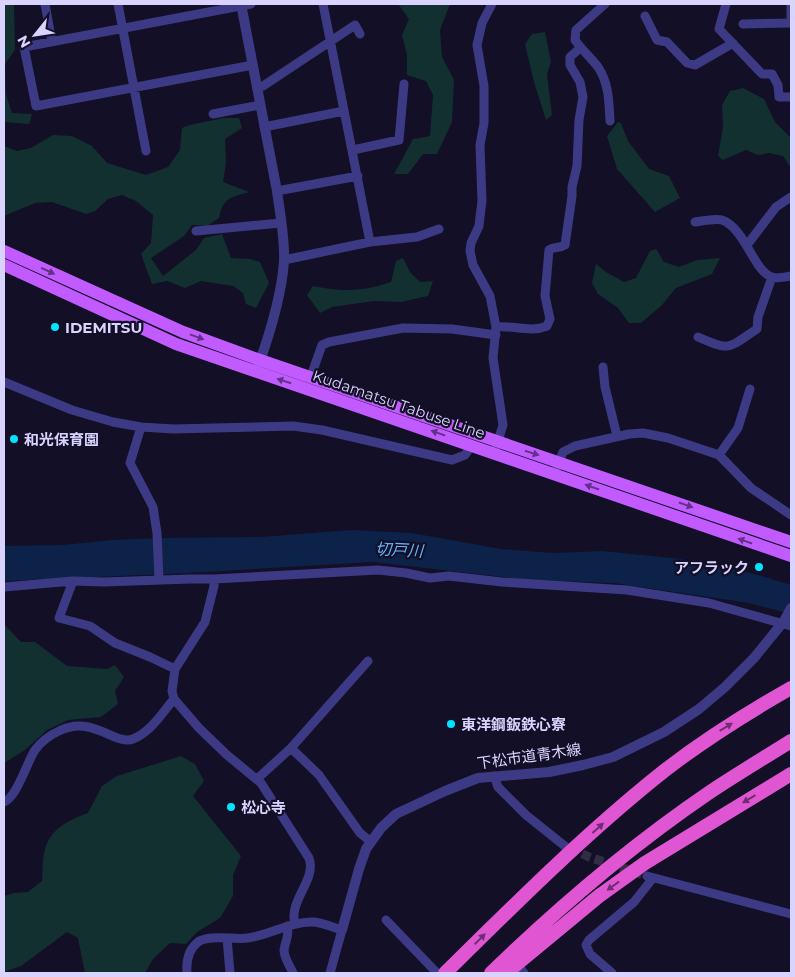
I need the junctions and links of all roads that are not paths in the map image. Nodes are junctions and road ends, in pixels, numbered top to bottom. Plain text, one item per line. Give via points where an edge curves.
1 (45, 4) edge
2 (118, 4) edge
3 (244, 4) edge
4 (323, 4) edge
5 (492, 4) edge
6 (605, 4) edge
7 (726, 4) edge
8 (791, 4) edge
9 (645, 16) dead end
10 (743, 24) dead end
11 (122, 28) junction
12 (360, 34) dead end
13 (331, 40) junction
14 (52, 42) junction
15 (733, 44) junction
16 (580, 48) junction
17 (253, 65) junction
18 (404, 84) dead end
19 (133, 87) junction
20 (257, 88) junction
21 (791, 97) edge
22 (260, 105) junction
23 (344, 111) junction
24 (213, 114) dead end
25 (610, 121) dead end
26 (264, 127) junction
27 (353, 150) junction
28 (146, 152) dead end
29 (358, 176) junction
30 (277, 191) junction
31 (791, 197) edge
32 (695, 222) dead end
33 (281, 223) junction
34 (439, 229) dead end
35 (196, 231) dead end
36 (370, 242) junction
37 (747, 245) junction
38 (4, 251) edge
39 (284, 260) junction
40 (4, 265) edge
41 (791, 276) edge
42 (772, 277) junction
43 (496, 331) junction
44 (698, 337) dead end
45 (258, 366) junction
46 (603, 367) dead end
47 (311, 376) junction
48 (4, 382) edge
49 (750, 389) dead end
50 (141, 427) junction
51 (617, 436) junction
52 (472, 445) junction
53 (496, 447) junction
54 (719, 455) junction
55 (559, 462) junction
56 (554, 474) junction
57 (791, 515) edge
58 (791, 542) edge
59 (788, 555) edge
60 (159, 578) junction
61 (214, 580) junction
62 (73, 581) junction
63 (4, 587) edge
64 (791, 608) edge
65 (785, 624) edge
66 (368, 661) dead end
67 (175, 669) junction
68 (791, 688) edge
69 (174, 699) junction
70 (791, 742) edge
71 (291, 748) junction
72 (791, 774) edge
73 (494, 776) junction
74 (257, 779) junction
75 (4, 802) edge
76 (370, 841) junction
77 (566, 847) tunnel mouth
78 (791, 914) edge
79 (386, 920) dead end
80 (291, 925) junction
81 (342, 930) junction
82 (227, 938) junction
83 (520, 968) edge
84 (187, 973) edge
85 (230, 973) edge
86 (293, 973) edge
87 (330, 973) edge
88 (437, 973) edge
89 (446, 973) edge
90 (491, 973) edge
91 (506, 973) edge
92 (612, 973) edge

1 - 14 street
2 - 11 street
3 - 11 street
3 - 17 street
4 - 13 street
5 - 43 street via 482,23 477,45 484,86 484,123 480,145 482,201 479,226 470,243 470,251 473,265 490,296
6 - 16 street via 576,30 575,40
7 - 15 street via 719,29
8 - 10 street via 791,23
9 - 15 street via 657,40 666,42 687,64 695,64
11 - 14 street
11 - 19 street
12 - 13 street via 355,25
13 - 20 street
13 - 23 street
14 - 19 street via 24,47 36,106
15 - 21 street via 762,74 772,74 778,85 779,97
16 - 25 street via 604,78
16 - 43 street via 570,57 583,97 577,166 564,245 549,250 545,296 550,319 547,326 538,330 505,326
17 - 19 street
17 - 20 street
18 - 27 street via 399,140
19 - 28 street
20 - 22 street
22 - 24 street
22 - 26 street
23 - 26 street
23 - 27 street
26 - 30 street
27 - 29 street
29 - 30 street
29 - 36 street
30 - 33 street
31 - 37 street via 776,207
32 - 37 street via 720,220 729,224
33 - 35 street
33 - 39 street
34 - 36 street via 417,237
36 - 39 street
37 - 42 street via 766,274
38 -> 45 main road, Kudamatsu Tabuse Line
39 - 45 street via 277,302
40 - 45 main road, Kudamatsu Tabuse Line via 176,344
41 - 42 street
42 - 44 street via 757,329 724,348
43 - 47 street via 403,328 328,342 322,345
43 - 53 street via 493,358 503,425
45 - 47 main road, Kudamatsu Tabuse Line
52 -> 45 main road, Kudamatsu Tabuse Line
46 - 51 street
47 - 53 main road, Kudamatsu Tabuse Line
48 - 50 street via 72,410
49 - 54 street via 738,428
50 - 52 street via 293,426 452,460 465,455
50 - 60 street via 130,463 153,506
51 - 54 street via 644,433
51 - 55 street via 575,446 563,452
52 - 53 main road, Kudamatsu Tabuse Line
53 -> 55 main road, Kudamatsu Tabuse Line
53 - 56 main road, Kudamatsu Tabuse Line
54 - 57 street via 751,488
55 - 56 street
55 -> 58 main road, Kudamatsu Tabuse Line
59 -> 56 main road, Kudamatsu Tabuse Line
58 - 59 street
60 - 61 street
60 - 62 street
61 - 65 street via 378,570 430,578 450,576 627,590 709,603
61 - 67 street via 205,622
62 - 63 street
62 - 67 street via 59,618 90,626 115,643
64 - 65 street, 下松市道青木線
65 - 73 street, 下松市道青木線 via 725,687 664,732 613,757 583,765 549,772
66 - 71 street
67 - 69 street
89 -> 68 highway via 598,828 664,771 717,733
69 - 74 street via 220,749
69 - 75 street via 161,717 128,741 92,726 62,729 48,736 36,748 14,794
70 - 90 highway via 711,791 645,839 541,925
71 - 74 street
71 - 76 street via 318,775 360,833
72 -> 83 highway via 645,863 599,896
73 - 76 street, 下松市道青木線 via 467,781 405,809
73 - 77 street via 498,787 526,815
74 - 80 street via 311,864
76 - 81 street, 下松市道青木線
78 - 92 street via 650,877 634,902 586,944 590,954
79 - 88 street
80 - 81 street via 314,922
80 - 82 street via 247,938
80 - 86 street via 284,950
81 - 87 street, 下松市道青木線
82 - 84 street via 200,940 191,948
82 - 85 street
83 - 91 highway

